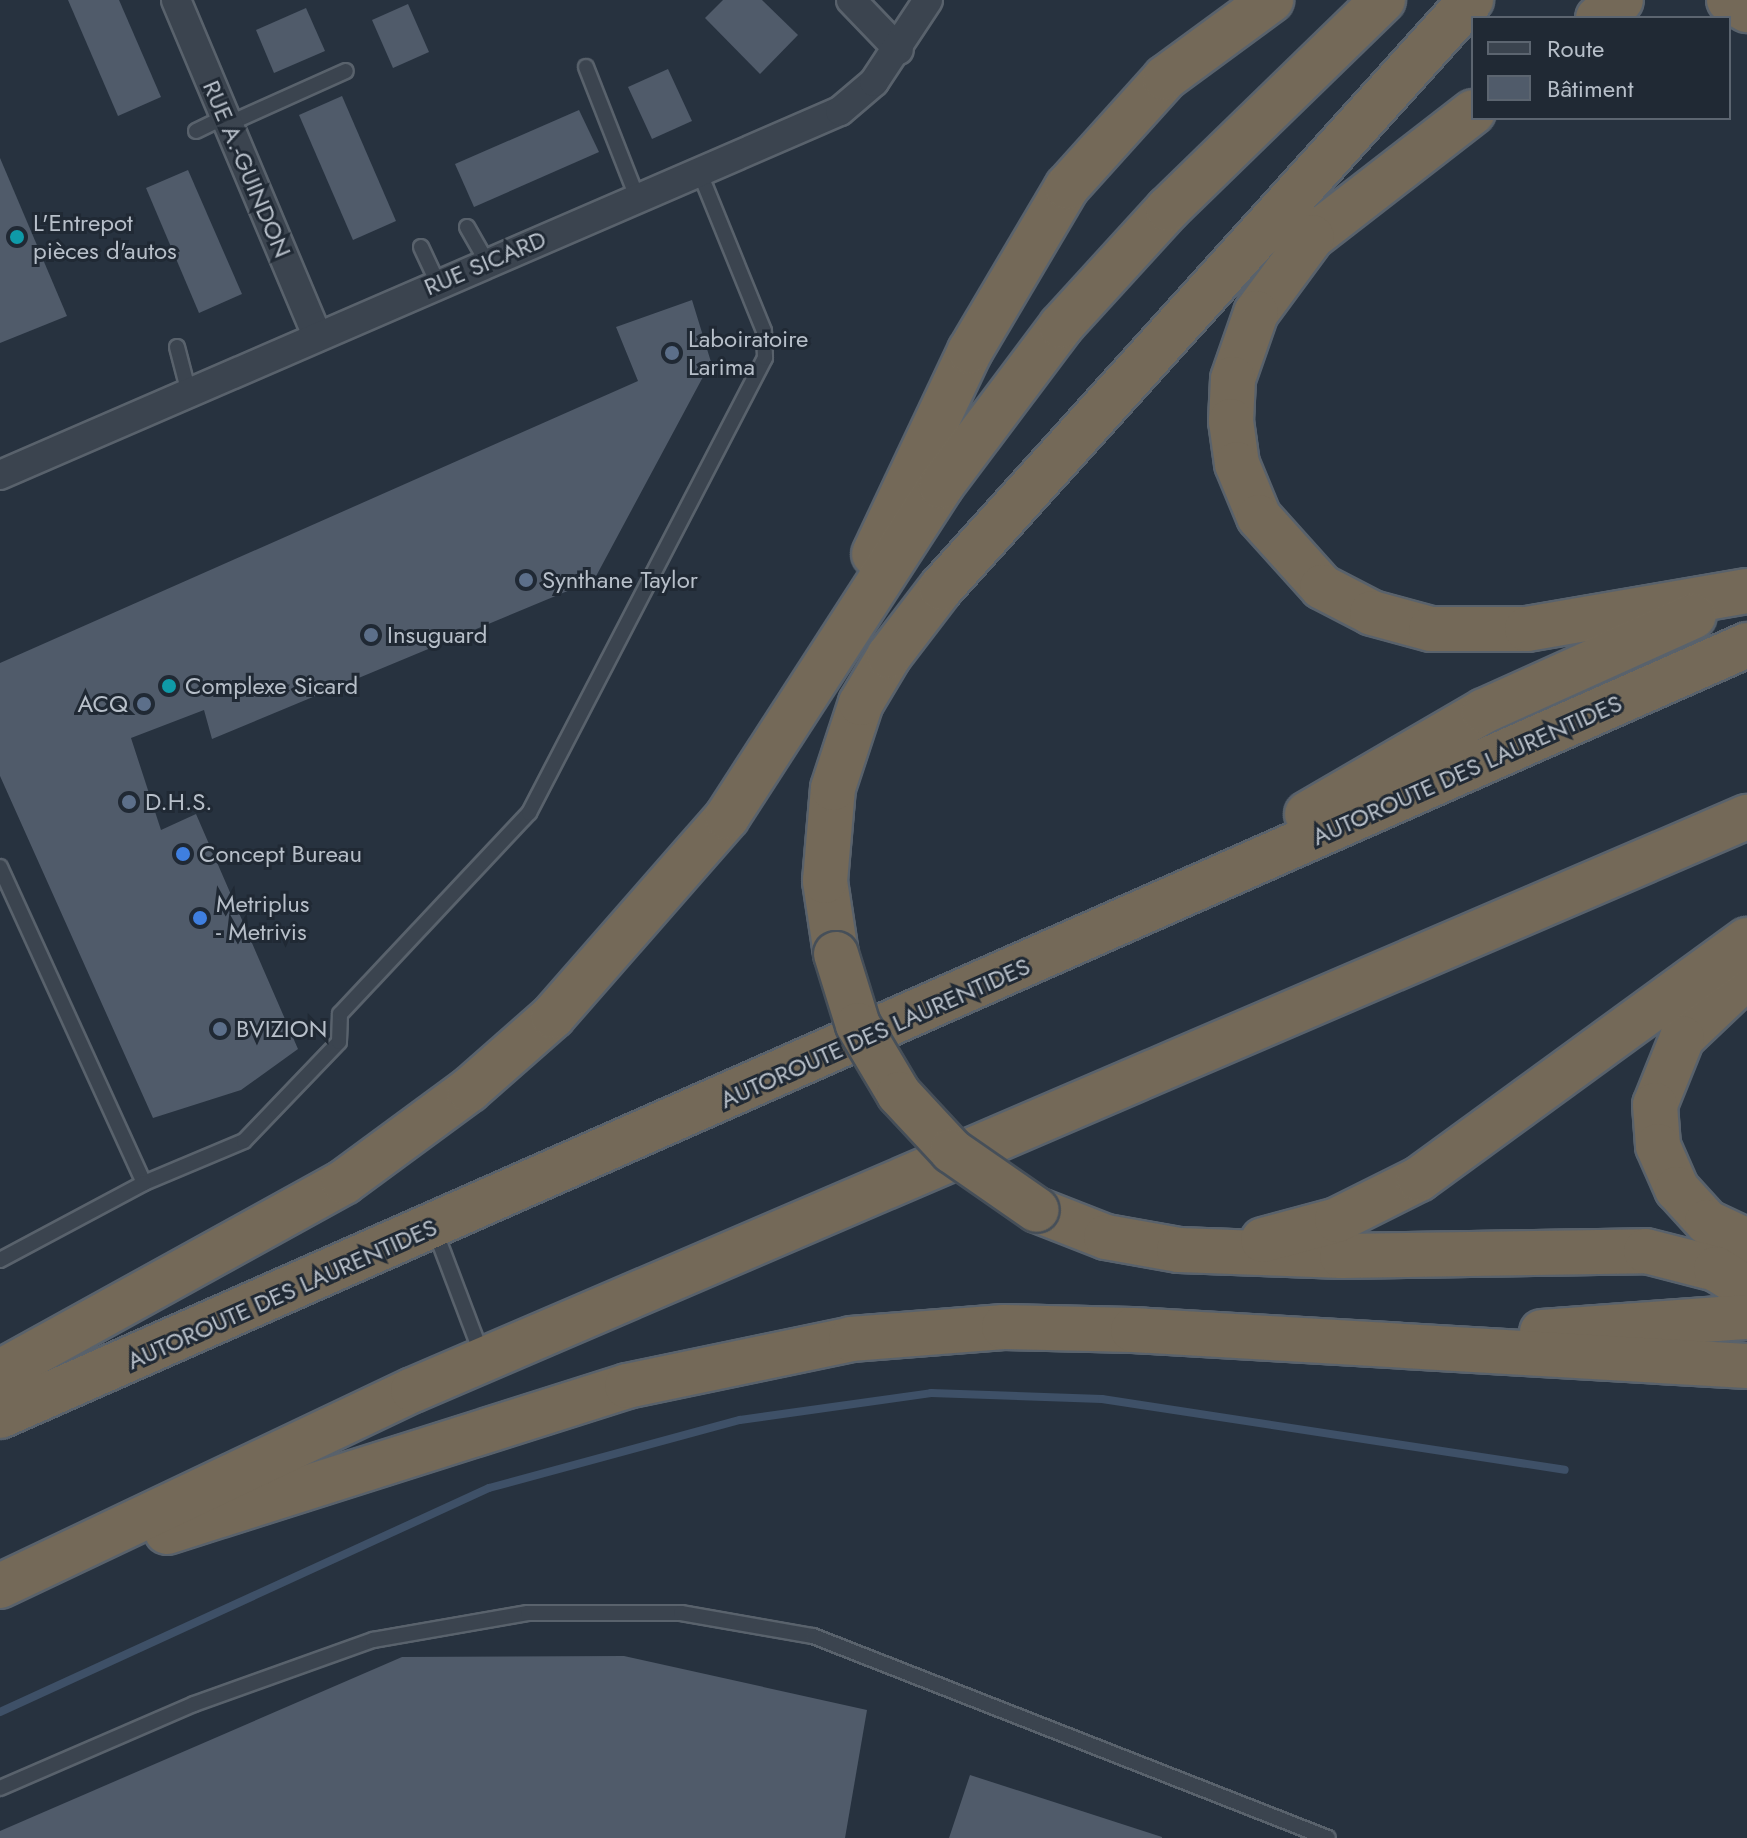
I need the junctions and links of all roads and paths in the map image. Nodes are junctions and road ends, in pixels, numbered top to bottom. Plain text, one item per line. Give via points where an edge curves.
1 (851, 0) edge
2 (928, 0) edge
3 (1271, 0) edge
4 (1383, 0) edge
5 (1471, 0) edge
6 (1621, 0) edge
7 (1729, 0) edge
8 (178, 1) edge
9 (1747, 10) edge
10 (1601, 16) edge
11 (899, 50) junction
12 (586, 67) dead end
13 (346, 71) dead end
14 (1471, 114) edge
15 (227, 121) junction
16 (196, 131) dead end
17 (699, 171) junction
18 (637, 197) junction
19 (467, 227) dead end
20 (421, 247) dead end
21 (487, 262) junction
22 (438, 283) junction
23 (317, 335) junction
24 (177, 347) dead end
25 (189, 393) junction
26 (0, 475) edge
27 (1747, 592) edge
28 (1747, 645) edge
29 (833, 657) junction
30 (1747, 817) edge
31 (0, 867) edge
32 (1103, 932) junction
33 (1747, 940) edge
34 (1747, 976) edge
35 (144, 1183) junction
36 (434, 1228) junction
37 (1747, 1241) edge
38 (1226, 1250) junction
39 (0, 1260) edge
40 (1747, 1288) edge
41 (1729, 1318) edge
42 (1395, 1345) junction
43 (483, 1359) junction
44 (1747, 1366) edge
45 (0, 1372) edge
46 (0, 1416) edge
47 (10, 1582) edge
48 (0, 1788) edge
49 (1328, 1838) edge

1 - 11 street
2 - 11 street, RUE SICARD
3 - 29 highway via 1199,48 1138,105 1043,224 898,494
4 - 29 highway via 1168,209 1061,326 948,476
5 - 38 highway, bridge via 948,580 889,656 861,703 833,788 825,881 836,954 858,1025 906,1103 952,1151 1037,1210 1124,1241
6 - 10 highway
7 - 9 highway
8 - 15 street, RUE A.-GUINDON
11 - 17 street, RUE SICARD via 840,111
12 - 18 lane
13 - 15 lane
14 - 27 highway via 1312,237 1256,313 1233,379 1231,421 1237,464 1259,517 1322,587 1372,613 1431,629 1527,629
15 - 16 lane
15 - 23 street, RUE A.-GUINDON
17 - 18 street, RUE SICARD
17 - 35 lane via 764,331 765,358 529,813 340,1014 339,1042 244,1141
18 - 21 street, RUE SICARD
19 - 21 lane
20 - 22 lane
21 - 22 street, RUE SICARD
22 - 23 street, RUE SICARD
23 - 25 street, RUE SICARD
24 - 25 lane
25 - 26 street, RUE SICARD
27 - 32 highway via 1484,711
28 - 32 highway, AUTOROUTE DES LAURENTIDES
29 - 45 highway via 678,881 504,1062 299,1211
30 - 43 highway
31 - 35 lane
32 - 36 highway, AUTOROUTE DES LAURENTIDES
33 - 38 highway via 1419,1179 1337,1220
34 - 37 highway via 1676,1048 1660,1080 1655,1127 1666,1169 1689,1205
35 - 39 lane
36 - 43 lane
36 - 46 highway, AUTOROUTE DES LAURENTIDES
38 - 40 highway via 1342,1256 1619,1248 1693,1261
41 - 42 highway
42 - 44 highway
42 - 47 highway via 1004,1327 810,1345 614,1390
43 - 47 highway
48 - 49 lane via 194,1704 373,1640 528,1613 681,1613 813,1636

